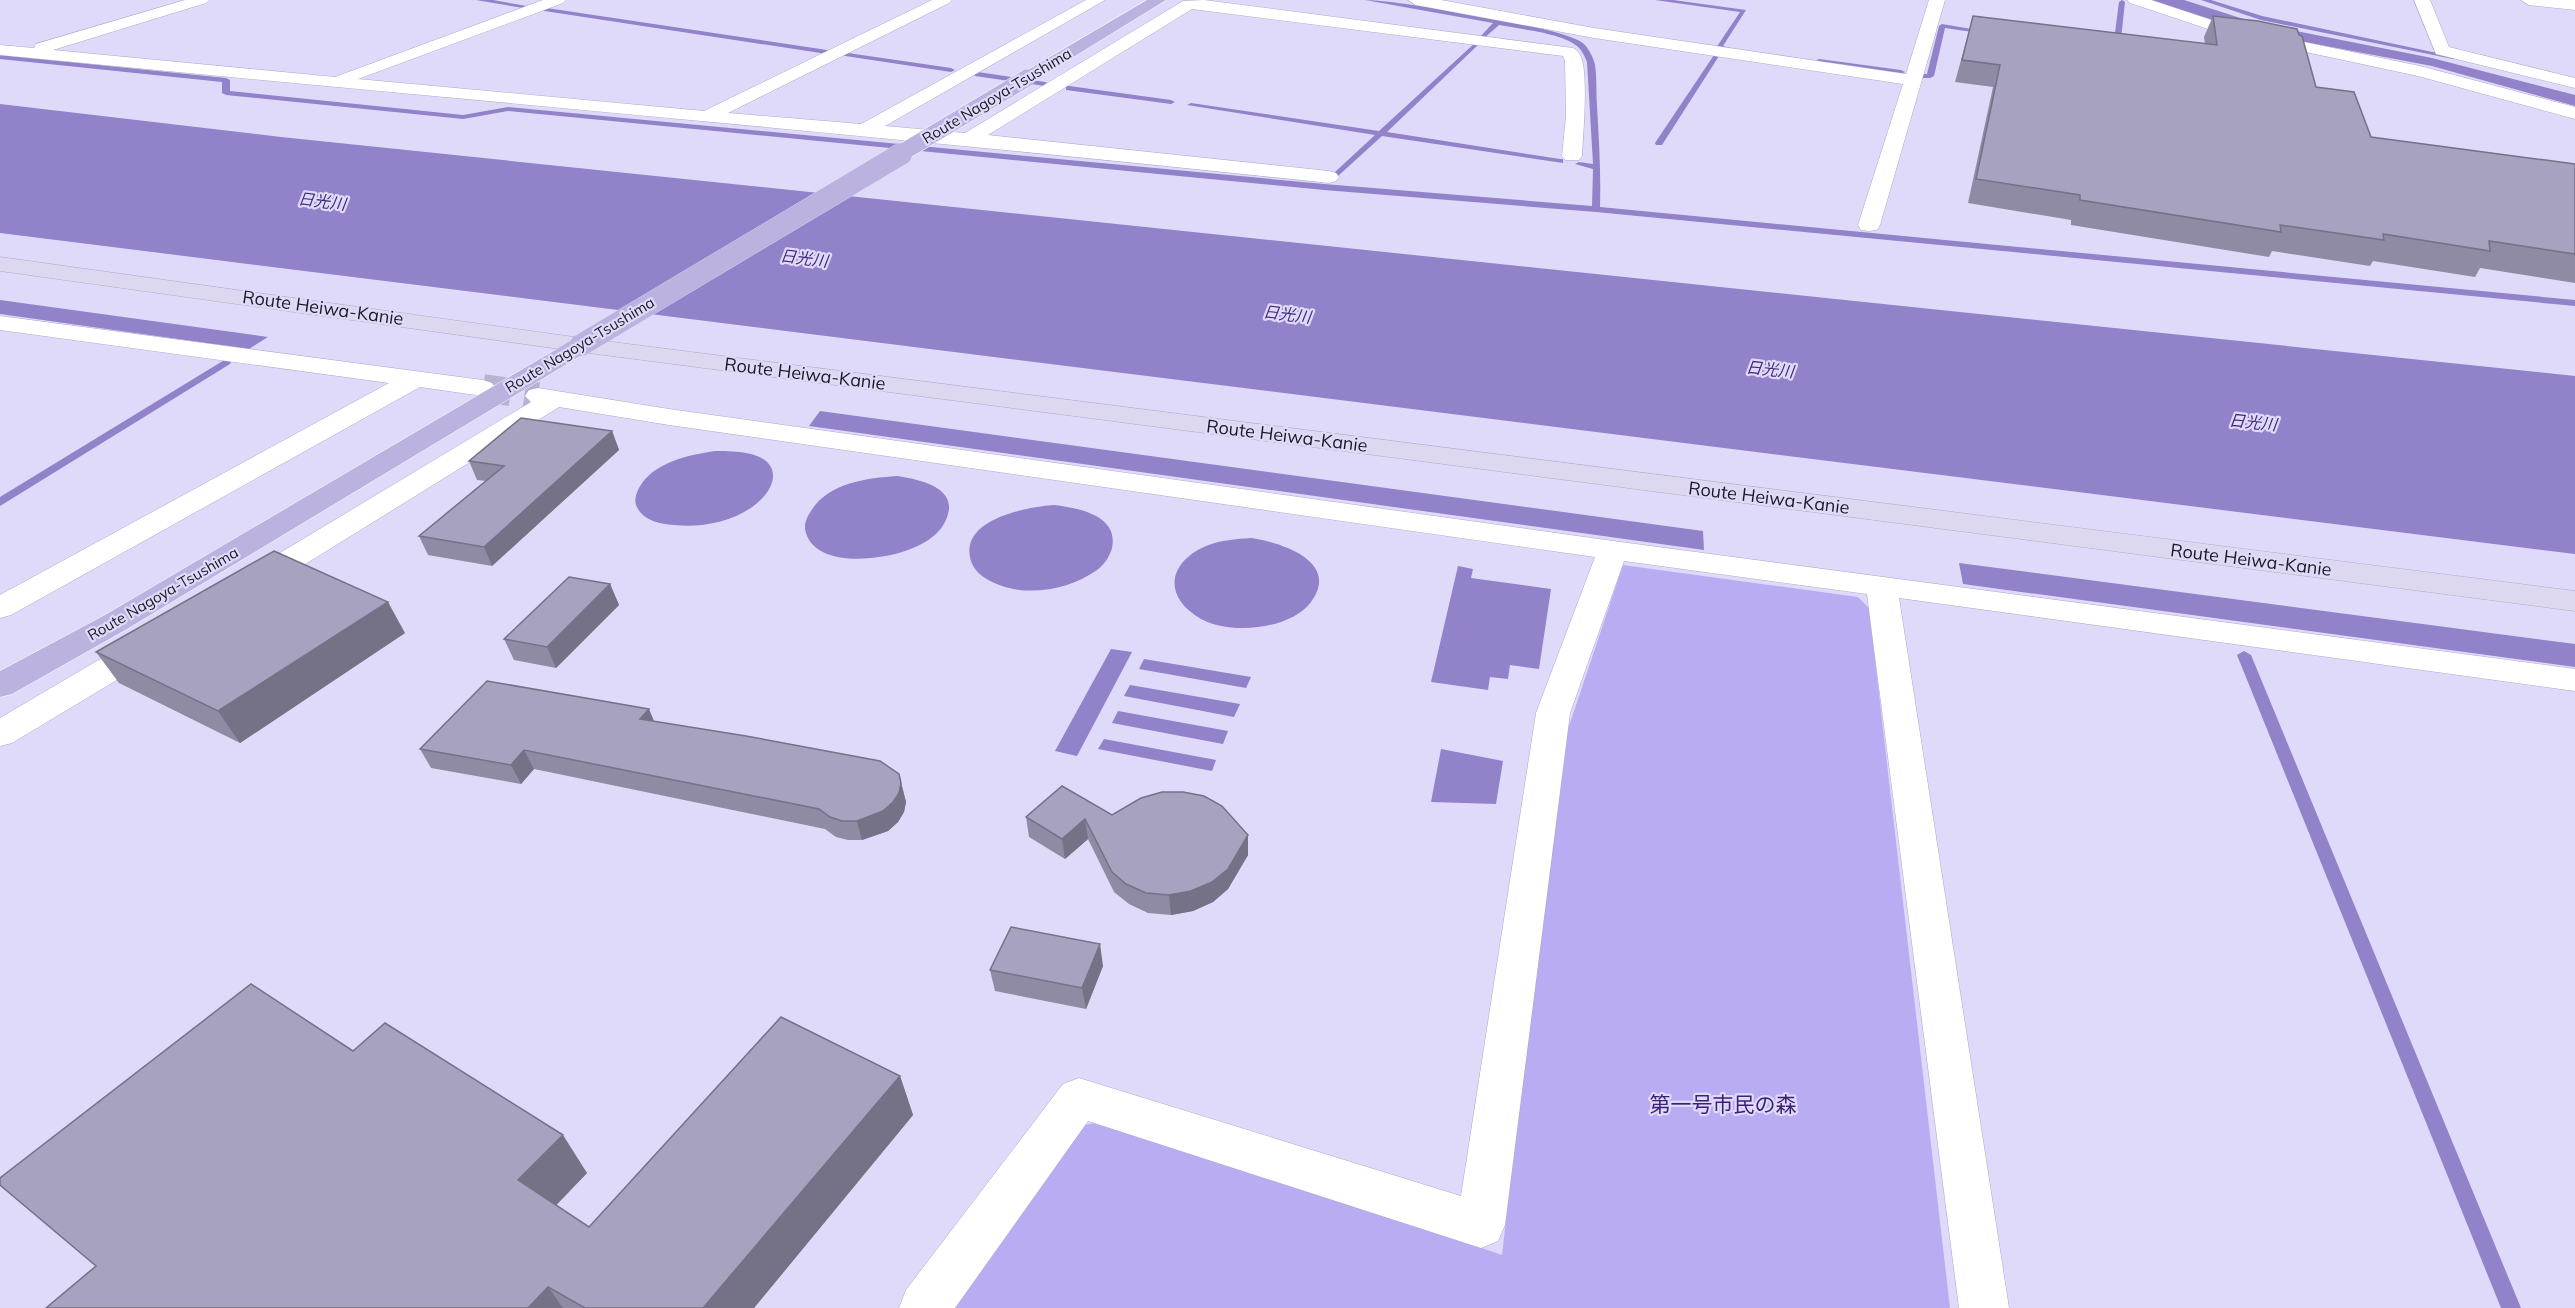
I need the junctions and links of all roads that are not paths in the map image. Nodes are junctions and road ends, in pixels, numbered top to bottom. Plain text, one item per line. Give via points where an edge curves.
1 (201, 0) edge
2 (558, 0) edge
3 (944, 0) edge
4 (1097, 0) edge
5 (1158, 0) edge
6 (1416, 0) edge
7 (1937, 0) edge
8 (2135, 0) edge
9 (2422, 0) edge
10 (2529, 0) edge
11 (1193, 2) edge
12 (2575, 5) edge
13 (1551, 8) dead end
14 (1536, 22) junction
15 (0, 50) edge
16 (26, 53) junction
17 (1911, 80) junction
18 (336, 82) junction
19 (2575, 83) edge
20 (2575, 113) edge
21 (707, 116) junction
22 (864, 130) junction
23 (969, 139) junction
24 (1572, 156) dead end
25 (1329, 177) dead end
26 (1869, 225) dead end
27 (0, 264) edge
28 (1, 323) edge
29 (581, 345) junction
30 (416, 379) junction
31 (483, 388) tunnel mouth
32 (1614, 550) junction
33 (1882, 587) junction
34 (227, 598) edge
35 (2575, 602) edge
36 (0, 608) edge
37 (176, 630) edge
38 (2575, 680) edge
39 (0, 686) edge
40 (0, 734) edge
41 (924, 1308) edge
42 (1984, 1308) edge

1 - 16 street
2 - 18 street
3 - 21 street
4 - 22 street
5 - 29 main road, Route Nagoya-Tsushima, bridge
6 - 14 street
7 - 17 street
8 - 20 street via 2232,32 2420,72
9 - 19 street via 2442,50
10 - 12 street
11 - 23 street
11 - 24 street via 1567,52 1574,61
13 - 14 street
14 - 17 street
15 - 16 street
16 - 18 street
17 - 26 street
18 - 21 street
21 - 22 street
22 - 23 street
23 - 25 street
27 - 29 main road, Route Heiwa-Kanie
28 - 30 street
29 - 35 main road, Route Heiwa-Kanie
29 - 39 main road, Route Nagoya-Tsushima via 116,622
30 - 31 street
30 - 36 street
32 - 33 street
32 - 34 street via 546,398
32 - 41 street via 1553,712 1481,1225 1079,1098
33 - 38 street
33 - 42 street
37 - 40 street

